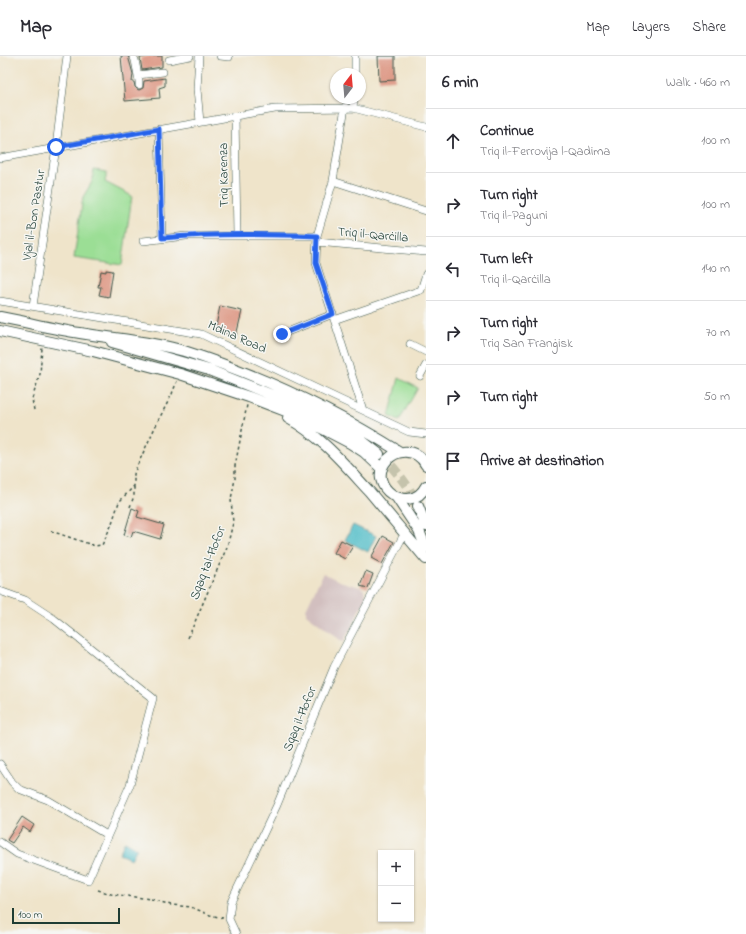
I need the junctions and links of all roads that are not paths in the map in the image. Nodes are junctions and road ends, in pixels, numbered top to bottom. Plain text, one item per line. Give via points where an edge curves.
1 (68, 56) edge
2 (133, 56) edge
3 (190, 56) edge
4 (199, 56) edge
5 (220, 56) edge
6 (356, 56) edge
7 (229, 57) edge
8 (169, 60) dead end
9 (355, 68) edge
10 (163, 72) dead end
11 (138, 75) junction
12 (139, 85) dead end
13 (353, 104) edge
14 (345, 107) junction
15 (353, 108) junction
16 (236, 116) junction
17 (200, 122) junction
18 (426, 127) edge
19 (159, 129) junction
20 (56, 147) junction
21 (0, 158) edge
22 (333, 181) junction
23 (426, 211) edge
24 (237, 235) junction
25 (162, 238) junction
26 (317, 239) junction
27 (143, 241) dead end
28 (426, 252) edge
29 (426, 274) edge
30 (424, 291) edge
31 (0, 302) edge
32 (33, 306) junction
33 (0, 317) edge
34 (334, 317) junction
35 (0, 331) edge
36 (81, 333) junction
37 (282, 334) dead end
38 (410, 344) dead end
39 (426, 352) edge
40 (426, 365) edge
41 (420, 376) dead end
42 (252, 398) junction
43 (363, 410) junction
44 (426, 434) edge
45 (403, 452) junction
46 (379, 454) tunnel mouth
47 (426, 465) edge
48 (382, 468) junction
49 (426, 489) edge
50 (397, 498) junction
51 (418, 506) tunnel mouth
52 (426, 526) edge
53 (406, 534) junction
54 (426, 548) edge
55 (426, 559) edge
56 (0, 591) edge
57 (0, 764) edge
58 (107, 835) junction
59 (0, 842) edge
60 (236, 934) edge

1 - 20 street, Vjal il-Bon Pastur
2 - 11 street
3 - 8 street
4 - 17 street via 197,89
5 - 7 street
6 - 9 street
10 - 11 street
11 - 12 street
13 - 15 street
14 - 15 street
14 - 16 street via 275,109
14 - 22 street
15 - 18 street
16 - 17 street
16 - 24 street, Triq Karenza
17 - 19 street
19 - 20 street
19 - 25 street
20 - 21 street
20 - 32 street, Vjal il-Bon Pastur
22 - 23 street
22 - 26 street
24 - 25 street, Triq il-Qarċilla
24 - 26 street, Triq il-Qarċilla
25 - 27 street, Triq il-Qarċilla
26 - 28 street, Triq il-Qarċilla
26 - 34 street via 316,263
29 - 30 street
30 - 34 street
31 - 32 street, Mdina Road
32 - 43 street, Mdina Road via 201,334
33 - 36 highway
34 - 37 street
34 - 43 street
35 - 42 highway via 93,351 180,374
36 - 45 highway via 135,340 184,351 255,377 312,402
36 - 46 highway via 210,370 287,401 357,437
38 - 39 street
40 - 41 street
42 - 48 highway via 296,415 350,443
42 - 53 highway via 293,420 327,446
43 - 44 street, Mdina Road via 409,432
45 - 47 highway via 417,455
45 - 48 highway via 392,455
48 - 50 highway via 384,486
49 - 50 highway via 409,499
50 - 54 highway via 419,531
51 - 52 highway
53 - 55 highway
53 - 60 street, Sqaq il-Ħofor via 334,667 278,805 231,902 229,919
56 - 58 street via 25,600 43,612 153,698 130,785
57 - 58 street via 19,789 48,800
58 - 59 street via 88,880 17,854

